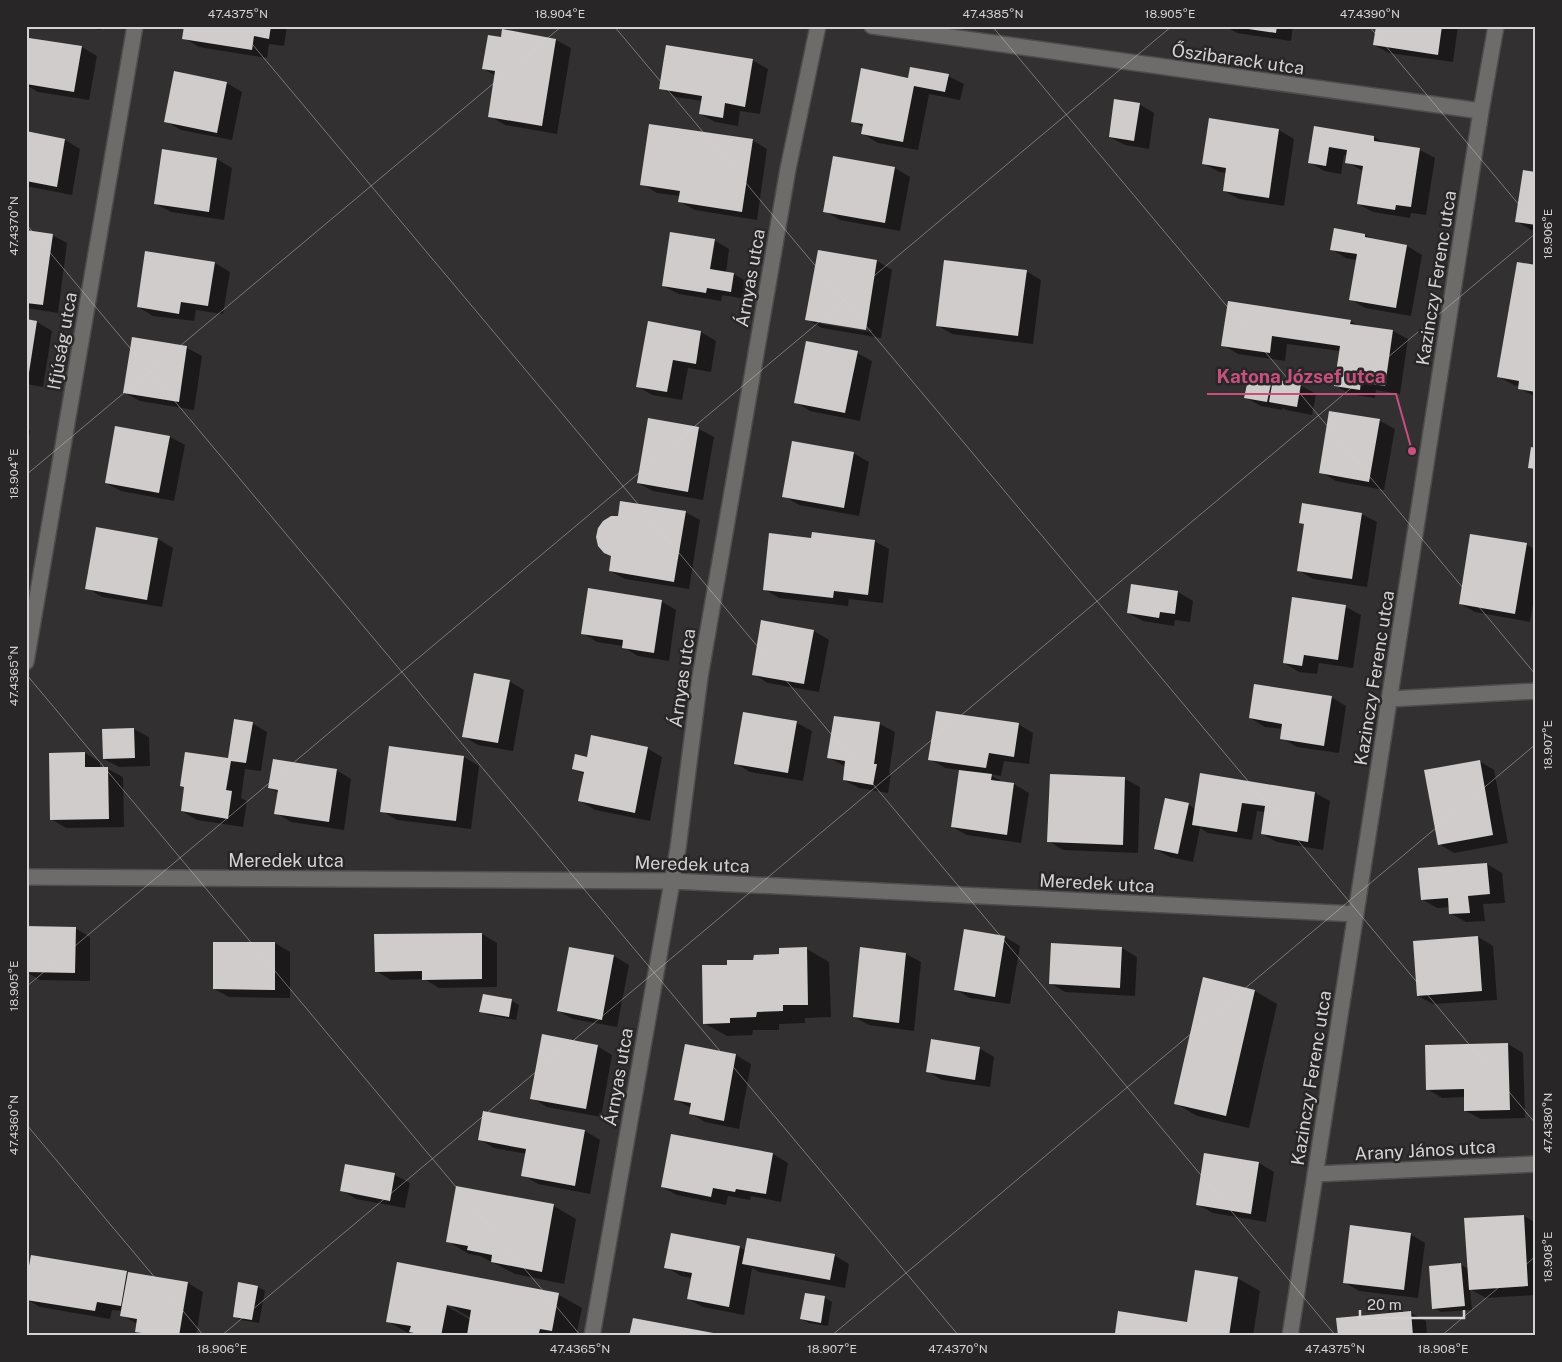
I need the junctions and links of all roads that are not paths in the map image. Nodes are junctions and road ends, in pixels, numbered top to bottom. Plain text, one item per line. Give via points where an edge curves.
1 (135, 26) edge
2 (818, 26) edge
3 (872, 26) edge
4 (1496, 26) edge
5 (1481, 111) junction
6 (26, 662) edge
7 (1536, 692) edge
8 (1390, 700) junction
9 (26, 877) edge
10 (672, 881) junction
11 (1356, 914) junction
12 (1536, 1164) edge
13 (1315, 1174) junction
14 (592, 1336) edge
15 (1290, 1336) edge

1 - 6 street, Ifjúság utca
2 - 10 street, Árnyas utca via 788,169 702,668
3 - 5 street, Őszibarack utca
4 - 5 street, Kazinczy Ferenc utca
5 - 8 street, Kazinczy Ferenc utca
7 - 8 street
8 - 11 street, Kazinczy Ferenc utca
9 - 10 street, Meredek utca
10 - 11 street, Meredek utca
10 - 14 street, Árnyas utca
11 - 13 street, Kazinczy Ferenc utca
12 - 13 street, Arany János utca
13 - 15 street, Kazinczy Ferenc utca

